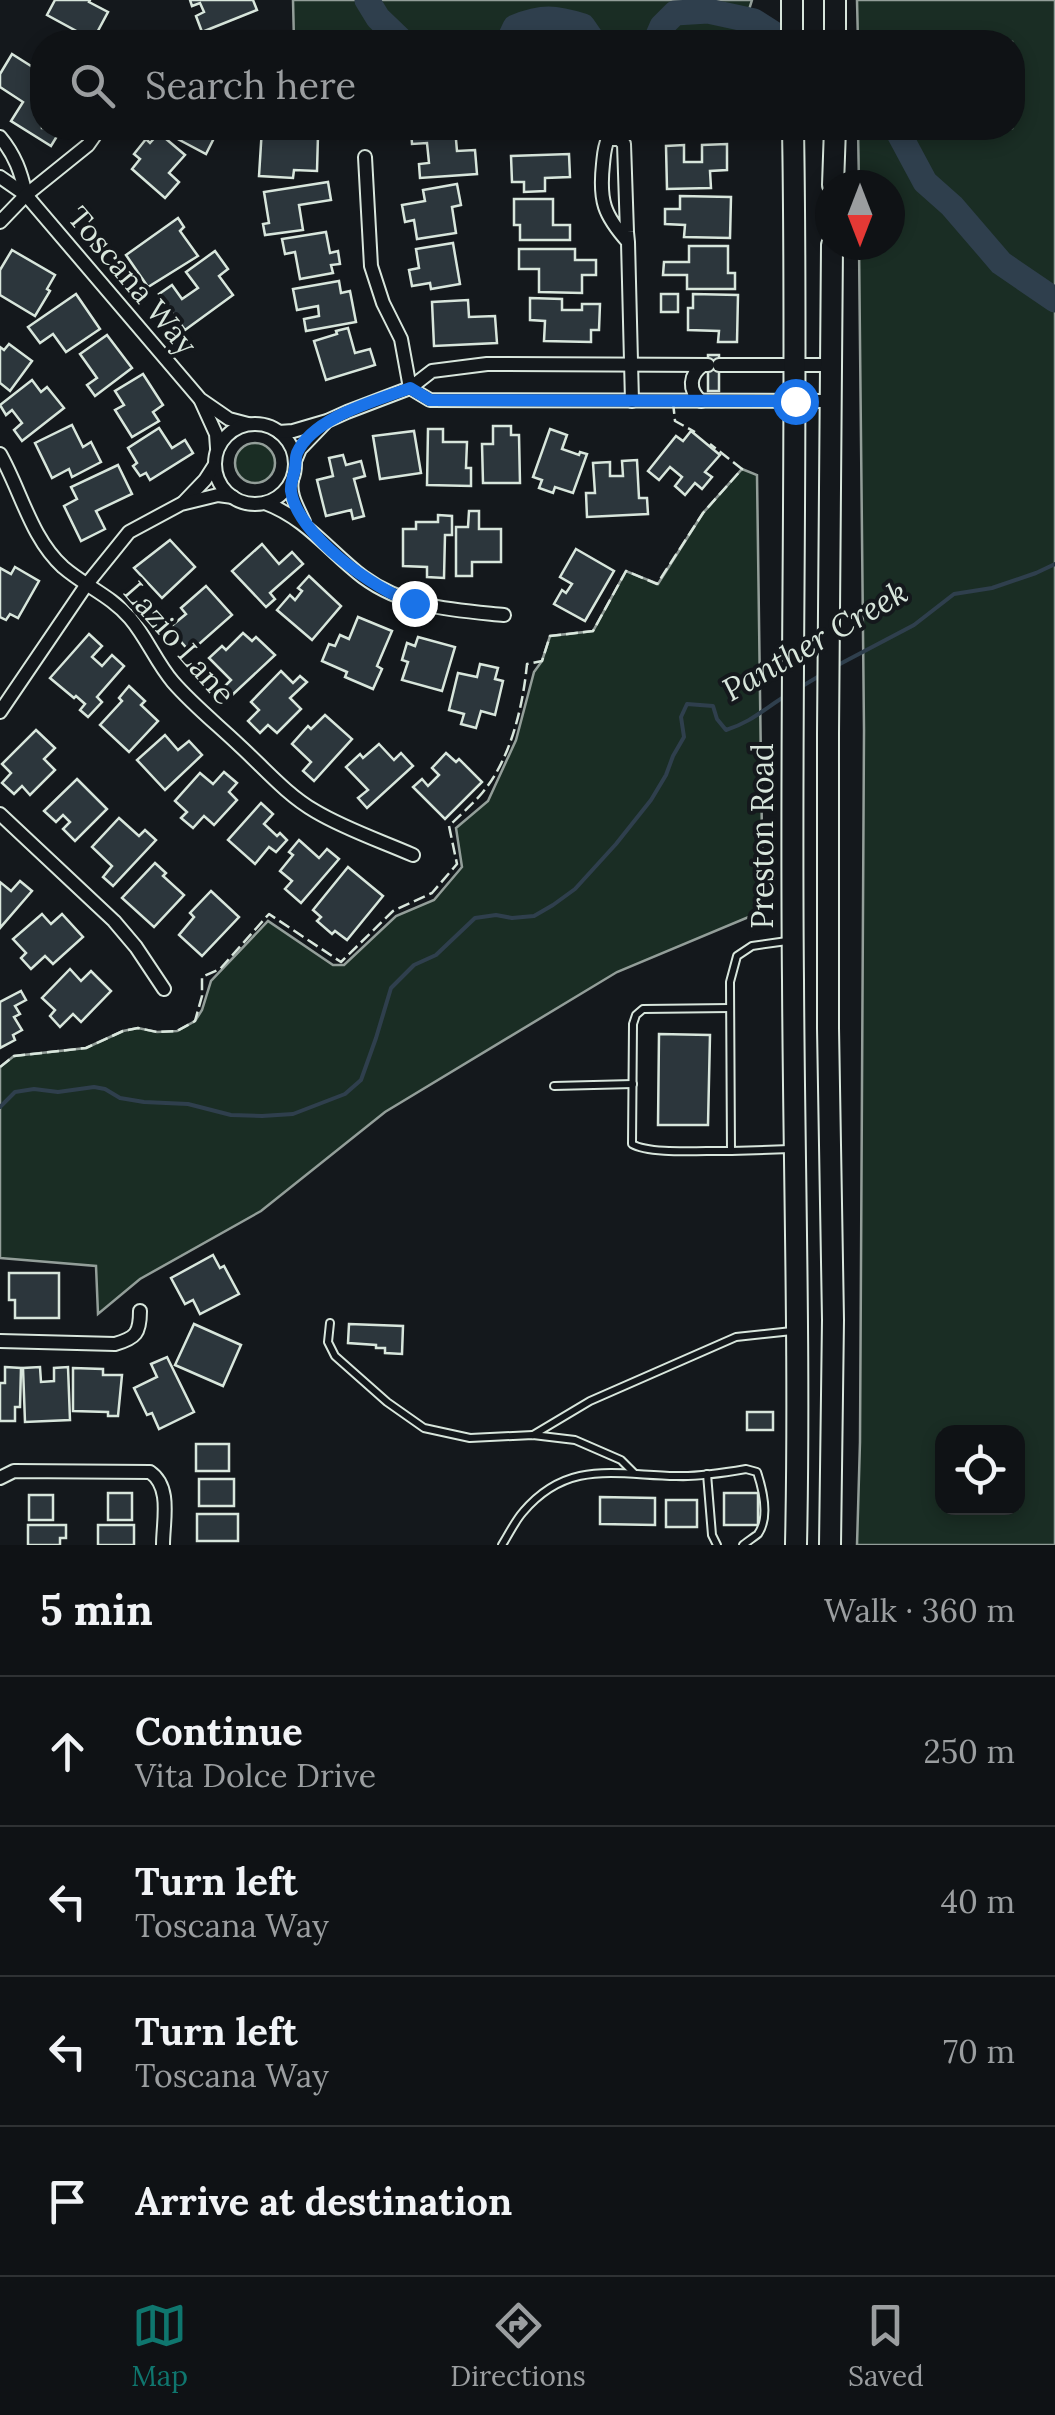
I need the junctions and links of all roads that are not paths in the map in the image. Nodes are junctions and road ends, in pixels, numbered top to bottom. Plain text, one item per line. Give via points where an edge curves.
1 (792, 0) edge
2 (834, 0) edge
3 (792, 30) edge
4 (834, 30) edge
5 (0, 138) edge
6 (92, 140) edge
7 (608, 140) edge
8 (621, 140) edge
9 (793, 140) edge
10 (835, 140) edge
11 (366, 157) dead end
12 (834, 170) edge
13 (0, 177) edge
14 (26, 195) junction
15 (0, 222) edge
16 (628, 242) junction
17 (832, 260) edge
18 (710, 365) junction
19 (795, 365) junction
20 (830, 365) junction
21 (630, 366) junction
22 (410, 388) junction
23 (200, 399) junction
24 (632, 401) junction
25 (701, 401) junction
26 (795, 401) junction
27 (830, 401) junction
28 (327, 421) junction
29 (248, 424) junction
30 (279, 432) junction
31 (0, 454) edge
32 (215, 459) junction
33 (295, 461) junction
34 (292, 480) junction
35 (233, 497) junction
36 (266, 502) junction
37 (181, 504) junction
38 (305, 524) junction
39 (88, 584) junction
40 (504, 615) dead end
41 (0, 712) edge
42 (0, 814) edge
43 (414, 854) dead end
44 (793, 940) junction
45 (164, 990) dead end
46 (730, 1008) junction
47 (632, 1084) junction
48 (554, 1086) dead end
49 (795, 1148) junction
50 (830, 1148) junction
51 (731, 1151) junction
52 (140, 1311) dead end
53 (330, 1323) dead end
54 (799, 1330) junction
55 (0, 1342) edge
56 (533, 1435) junction
57 (634, 1473) junction
58 (707, 1474) junction
59 (0, 1477) edge
60 (163, 1545) edge
61 (502, 1545) edge
62 (717, 1545) edge
63 (743, 1545) edge
64 (796, 1545) edge
65 (830, 1545) edge

1 - 3 main road
2 - 4 main road
5 - 14 street, Toscana Way
6 - 14 street
7 - 16 street via 602,204
8 - 16 street
9 - 19 main road, Preston Road
10 - 12 main road
11 - 22 street via 370,266 400,338
13 - 14 street, Toscana Way
14 - 15 street
14 - 23 street, Toscana Way
16 - 21 street
17 - 20 main road
18 - 19 street
18 - 21 street
18 - 25 street via 694,372 691,382
19 - 20 street
19 - 26 main road, Preston Road
20 - 27 main road
21 - 22 street via 487,364 432,371
21 - 24 street
22 - 24 street via 430,400
22 - 28 street
23 - 29 street, Toscana Way
23 - 32 street, Toscana Way via 216,434
24 - 25 street
25 - 26 street
26 - 27 street
26 - 44 main road, Preston Road
27 - 50 main road
28 - 30 street
28 - 33 street
29 - 30 street
29 - 32 street via 224,438
30 - 33 street
31 - 39 street, Lazio Lane via 48,548
32 - 35 street via 218,480
32 - 37 street
33 - 34 street
34 - 36 street
34 - 38 street
35 - 36 street
35 - 37 street
36 - 38 street
37 - 39 street via 129,532
38 - 40 street via 358,573 396,596
39 - 41 street
39 - 43 street, Lazio Lane via 138,627 177,686 294,796 325,817
42 - 45 street via 120,927
44 - 46 lane via 752,946 737,956
44 - 49 main road, Preston Road
46 - 47 lane via 636,1015
46 - 51 lane
47 - 48 lane
47 - 51 lane via 636,1148
49 - 50 main road
49 - 51 lane
49 - 54 main road, Preston Road
50 - 65 main road
52 - 55 street via 132,1339 115,1344
53 - 56 lane via 335,1356 424,1428 470,1438
54 - 56 lane via 736,1337 590,1400
54 - 64 main road, Preston Road
56 - 57 lane via 575,1440 622,1460
57 - 58 lane
57 - 61 lane via 581,1474 548,1489
58 - 62 lane
58 - 63 lane via 757,1472 763,1517 758,1534
59 - 60 street via 14,1471 145,1470 164,1488

